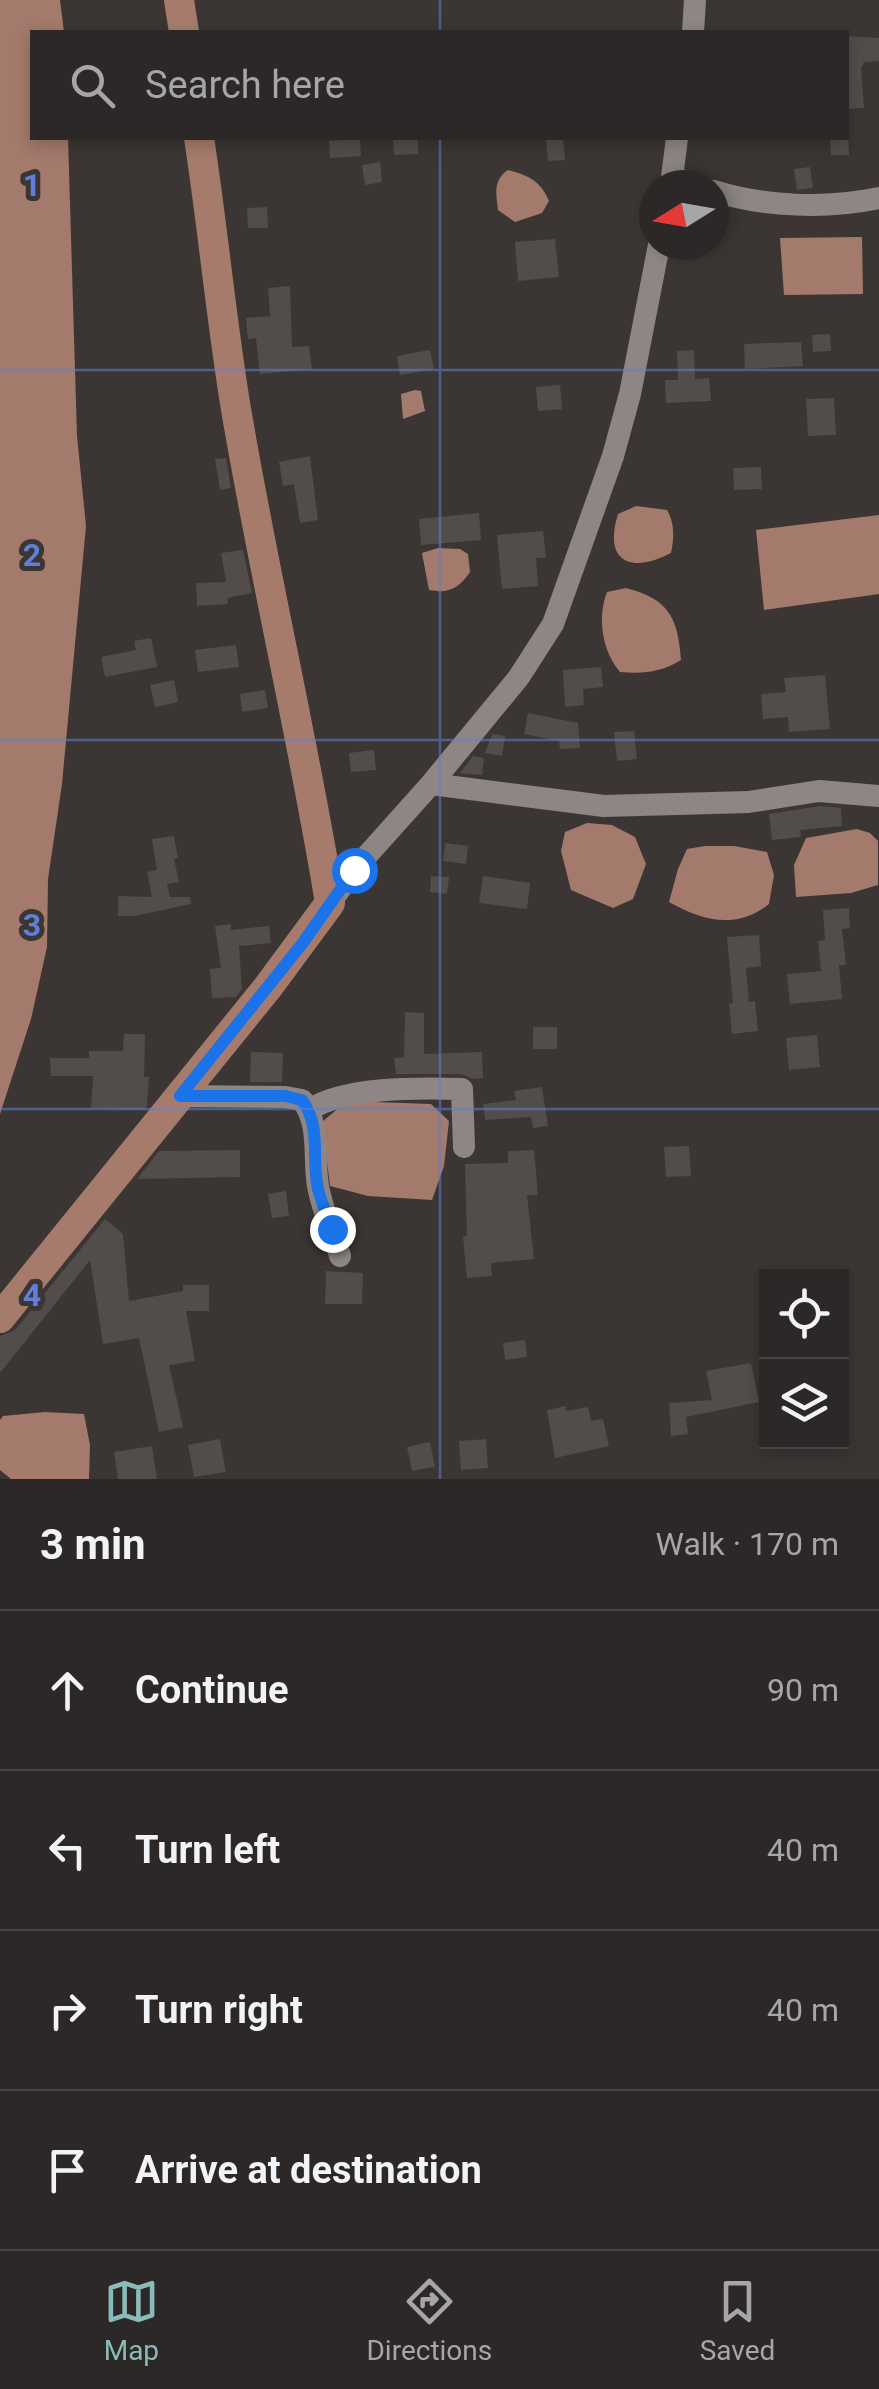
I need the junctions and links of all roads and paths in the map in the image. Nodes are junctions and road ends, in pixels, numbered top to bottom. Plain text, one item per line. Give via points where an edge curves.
1 (179, 0) edge
2 (695, 0) edge
3 (184, 30) edge
4 (692, 30) edge
5 (200, 140) edge
6 (678, 140) edge
7 (673, 170) edge
8 (729, 193) edge
9 (879, 198) edge
10 (656, 260) edge
11 (431, 784) junction
12 (879, 796) edge
13 (330, 903) junction
14 (180, 1096) junction
15 (309, 1110) junction
16 (464, 1147) dead end
17 (340, 1256) dead end
18 (0, 1318) edge

1 - 3 street
2 - 4 street
5 - 13 street via 235,405
6 - 7 street
8 - 9 street via 782,202
10 - 11 street via 613,456 553,624 520,677
11 - 12 street via 604,806 748,802 820,791
11 - 13 street
13 - 14 street
14 - 15 street via 285,1096 302,1100
14 - 18 street
15 - 16 street via 374,1092 462,1089
15 - 17 street via 318,1189

